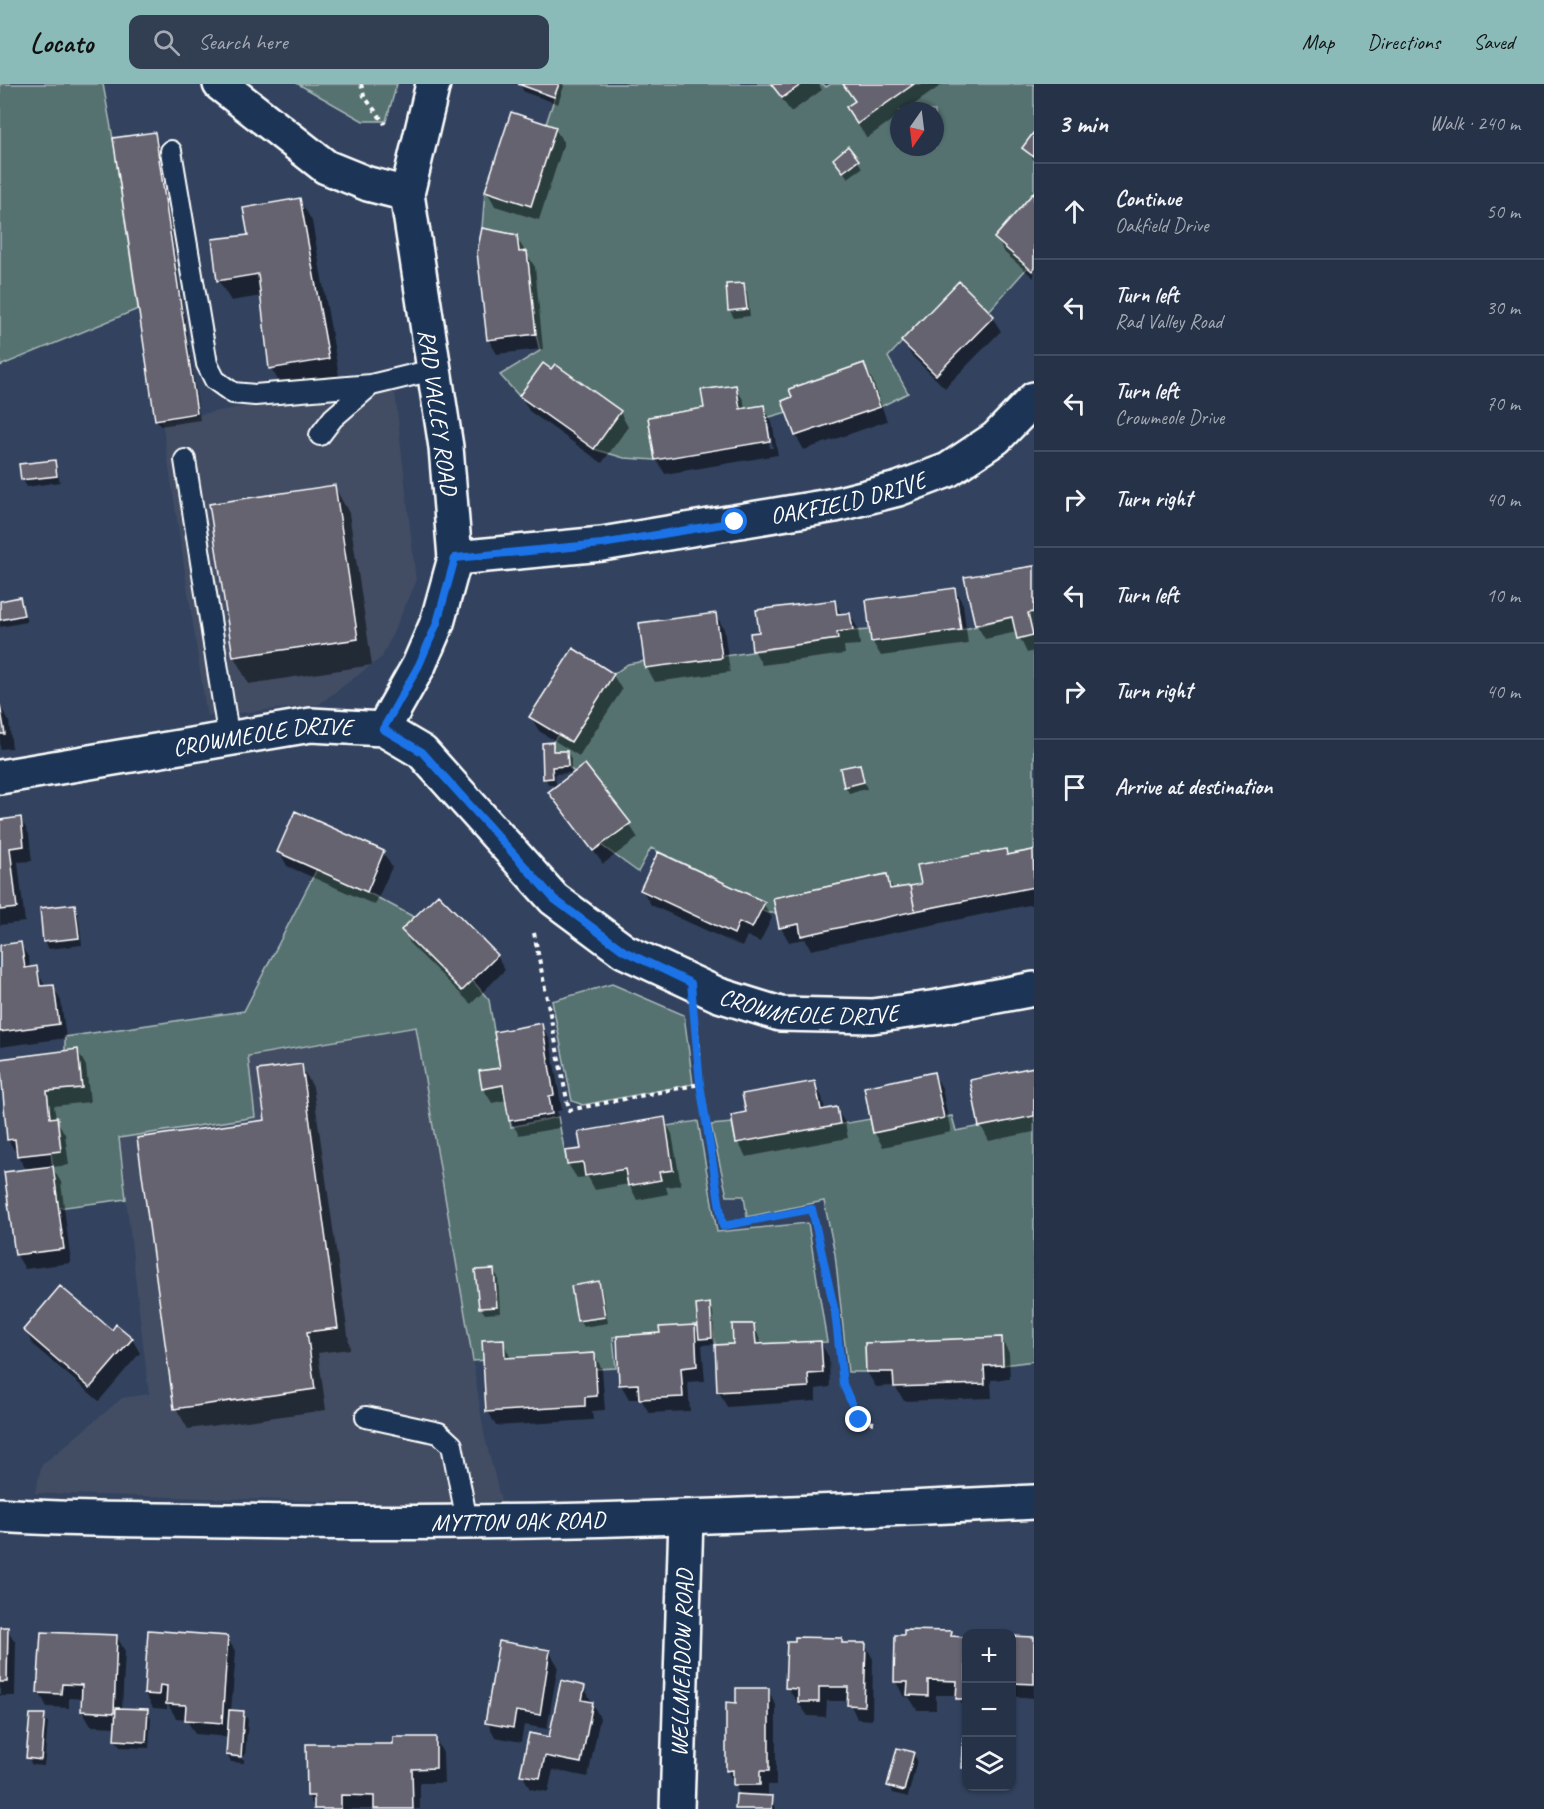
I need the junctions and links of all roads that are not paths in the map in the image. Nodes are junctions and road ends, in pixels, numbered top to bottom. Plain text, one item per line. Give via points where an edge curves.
1 (220, 84) edge
2 (433, 84) edge
3 (171, 151) dead end
4 (407, 194) junction
5 (433, 370) junction
6 (371, 385) junction
7 (1034, 399) edge
8 (320, 435) dead end
9 (185, 460) dead end
10 (455, 558) junction
11 (383, 729) junction
12 (229, 740) junction
13 (0, 777) edge
14 (1034, 989) edge
15 (366, 1417) dead end
16 (1034, 1502) edge
17 (0, 1515) edge
18 (686, 1518) junction
19 (467, 1521) junction
20 (677, 1809) edge

1 - 4 street via 326,167
2 - 4 street, RAD VALLEY ROAD
3 - 6 lane via 207,364 215,380 233,393 255,395
4 - 5 street, RAD VALLEY ROAD
5 - 6 lane
5 - 10 street, RAD VALLEY ROAD via 446,447
6 - 8 lane via 333,418
7 - 10 street, OAKFIELD DRIVE via 996,438 948,470 898,489 835,505 602,544
9 - 12 lane
10 - 11 street, RAD VALLEY ROAD via 437,623 419,665
11 - 12 street, CROWMEOLE DRIVE via 310,725
11 - 14 street, CROWMEOLE DRIVE via 422,752 554,899 624,951 718,996 780,1014 872,1016
12 - 13 street, CROWMEOLE DRIVE
15 - 19 lane via 439,1433 452,1445
16 - 18 street, MYTTON OAK ROAD
17 - 19 street, MYTTON OAK ROAD via 280,1522
18 - 19 street, MYTTON OAK ROAD
18 - 20 street, WELLMEADOW ROAD

